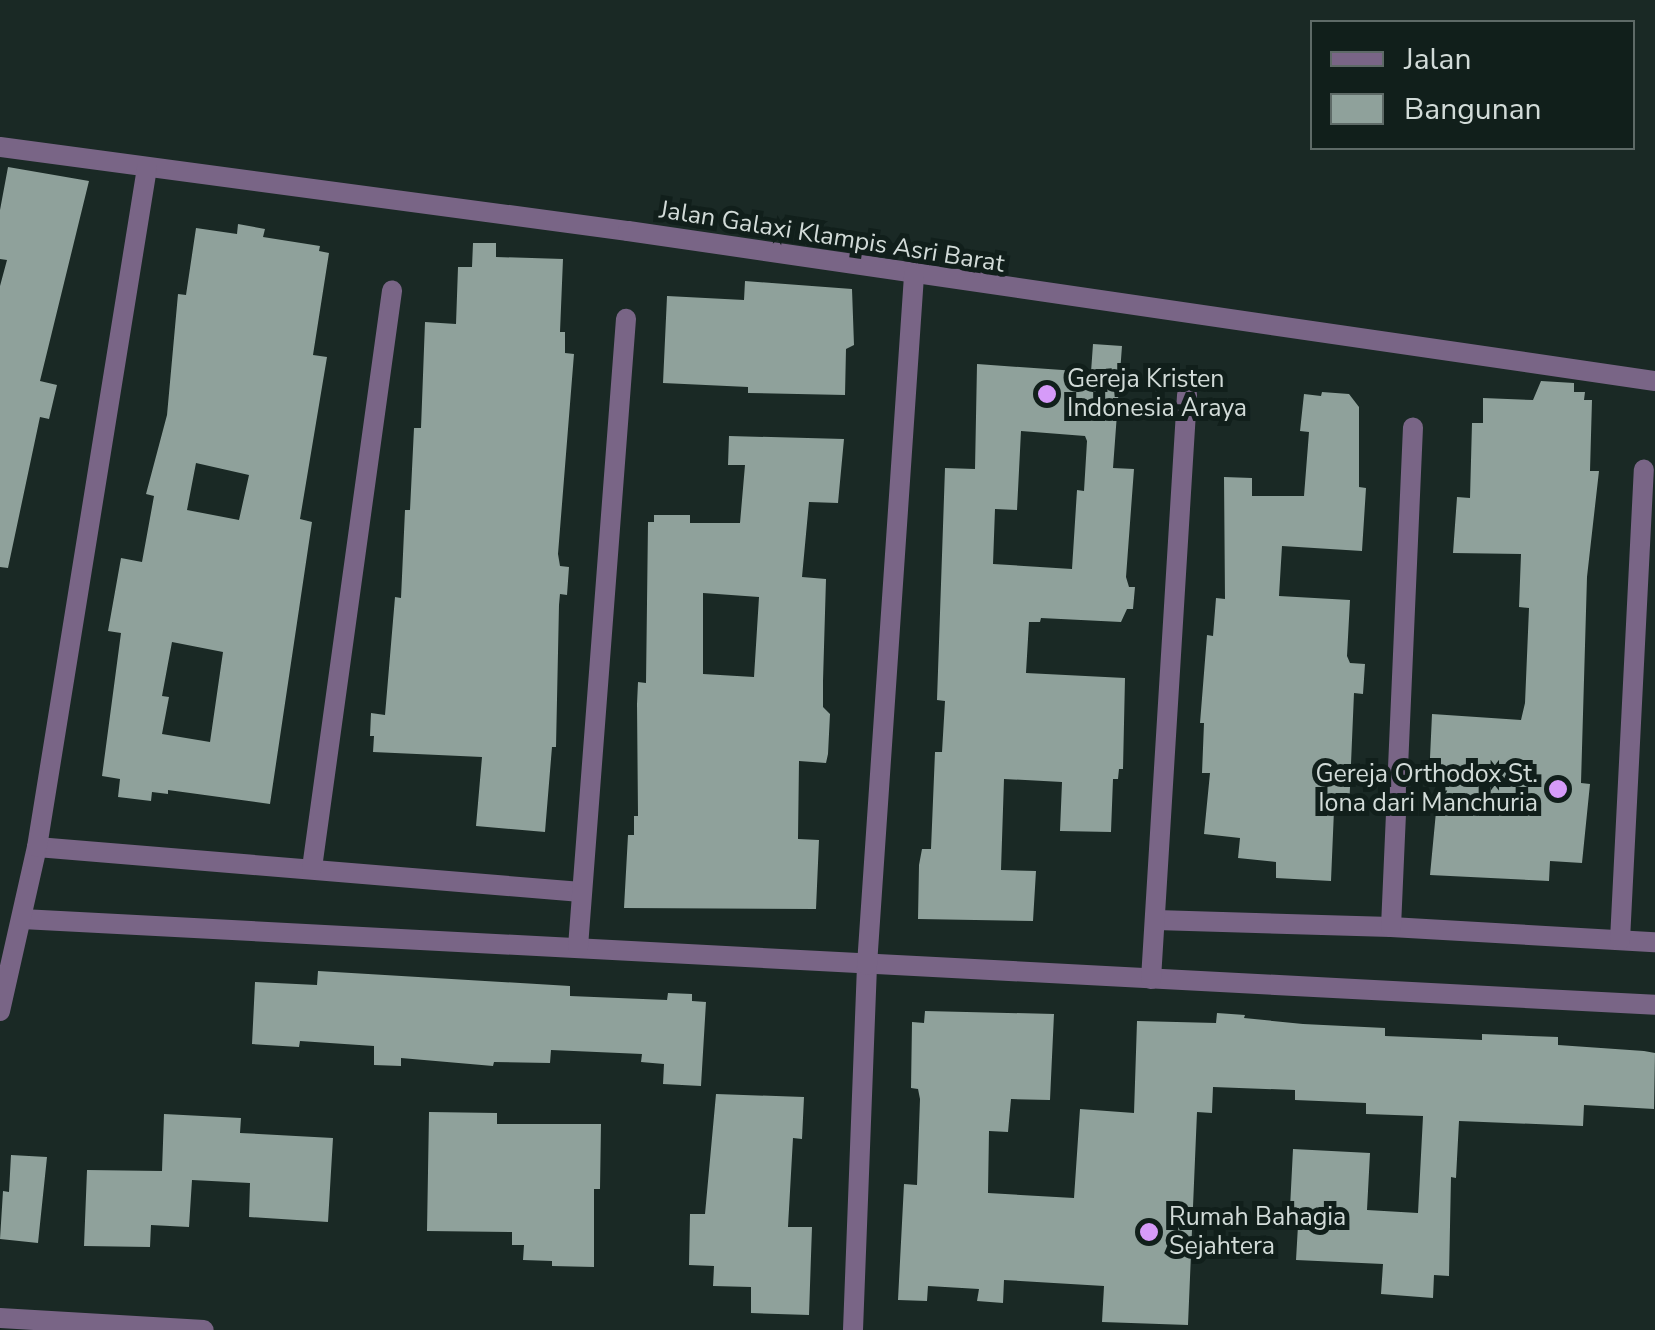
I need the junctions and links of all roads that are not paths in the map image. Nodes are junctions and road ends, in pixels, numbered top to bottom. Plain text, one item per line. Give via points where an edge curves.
1 (0, 147) edge
2 (147, 168) junction
3 (914, 274) junction
4 (392, 291) dead end
5 (626, 319) dead end
6 (1655, 382) edge
7 (1186, 395) dead end
8 (1413, 427) dead end
9 (1644, 470) dead end
10 (37, 846) junction
11 (312, 868) junction
12 (581, 892) junction
13 (22, 920) junction
14 (1156, 920) junction
15 (1391, 926) junction
16 (1620, 940) junction
17 (1655, 942) edge
18 (578, 947) junction
19 (867, 964) junction
20 (1151, 979) junction
21 (1655, 1005) edge
22 (0, 1012) edge
23 (0, 1318) edge
24 (204, 1330) edge
25 (853, 1330) edge

1 - 2 street, Jalan Galaxi Klampis Asri Barat
2 - 3 street, Jalan Galaxi Klampis Asri Barat
2 - 10 street
3 - 6 street, Jalan Galaxi Klampis Asri Barat
3 - 19 street
4 - 11 street
5 - 12 street
7 - 14 street
8 - 15 street
9 - 16 street
10 - 11 street
10 - 13 street
11 - 12 street
12 - 18 street
13 - 18 street
13 - 22 street
14 - 15 street
14 - 20 street
15 - 16 street
16 - 17 street
18 - 19 street
19 - 20 street
19 - 25 street
20 - 21 street
23 - 24 street

